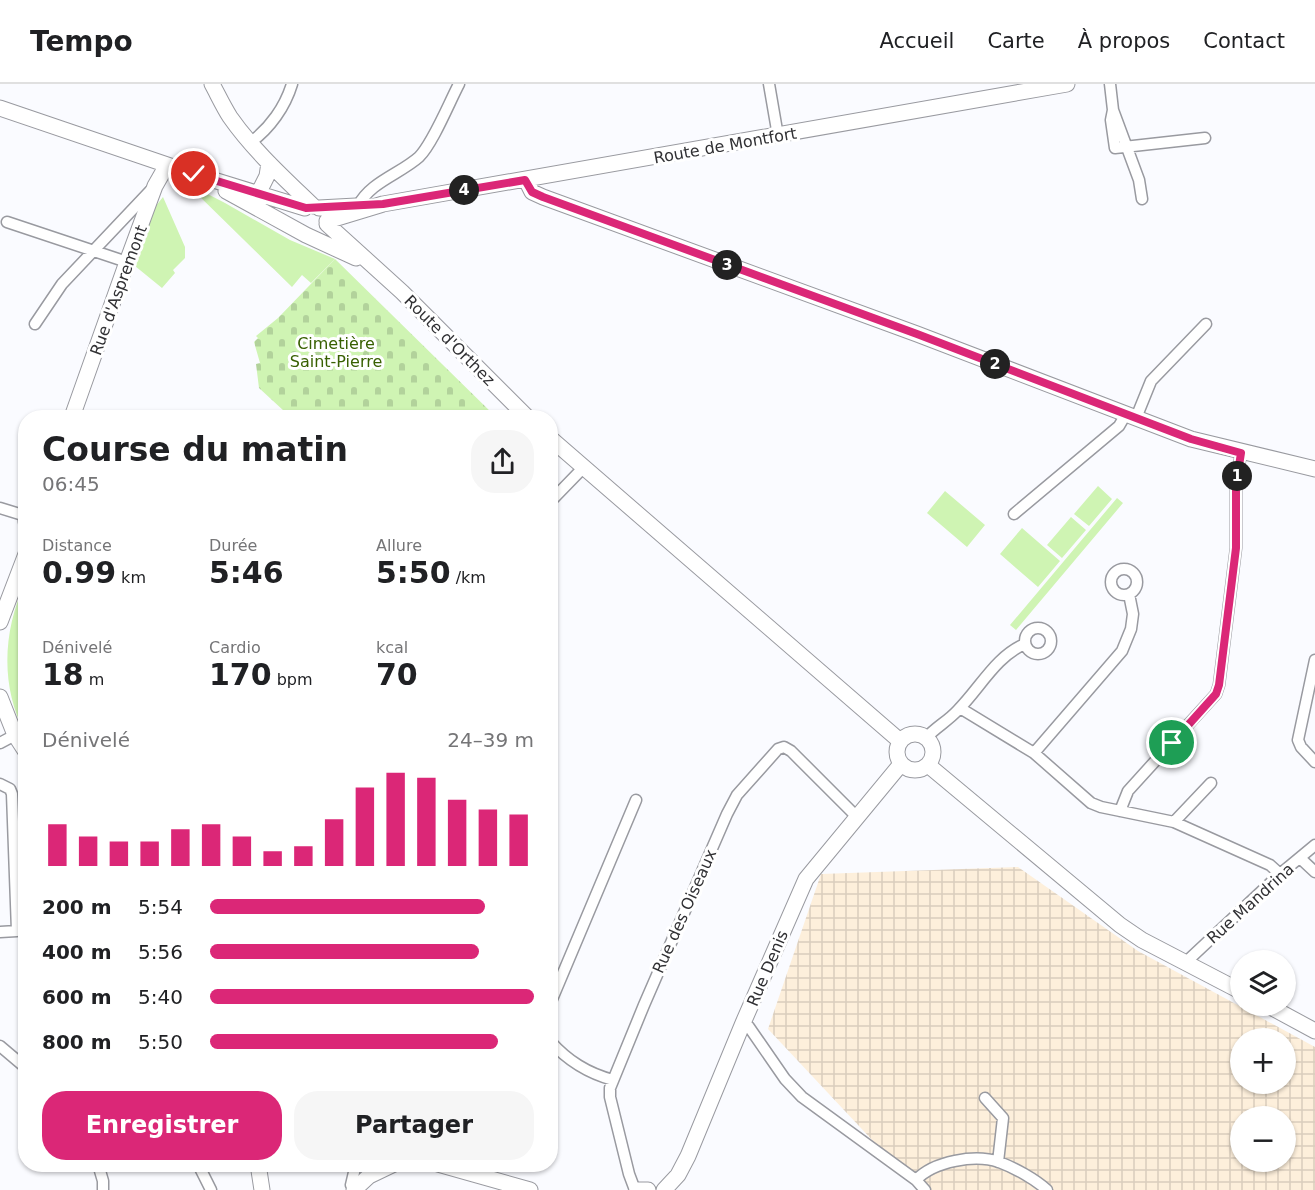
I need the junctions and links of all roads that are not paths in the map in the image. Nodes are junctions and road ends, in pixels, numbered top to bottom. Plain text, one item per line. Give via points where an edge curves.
1 (212, 84) edge
2 (292, 84) edge
3 (459, 84) edge
4 (768, 84) edge
5 (1067, 84) edge
6 (1110, 84) edge
7 (0, 108) edge
8 (778, 135) junction
9 (1205, 138) dead end
10 (251, 142) junction
11 (1126, 147) junction
12 (268, 163) junction
13 (167, 165) junction
14 (194, 174) junction
15 (525, 180) junction
16 (155, 186) junction
17 (258, 194) junction
18 (1142, 199) dead end
19 (288, 203) junction
20 (383, 204) junction
21 (358, 206) junction
22 (318, 214) junction
23 (7, 222) dead end
24 (302, 230) junction
25 (93, 251) junction
26 (127, 262) junction
27 (370, 265) junction
28 (35, 324) dead end
29 (1206, 324) dead end
30 (74, 410) edge
31 (520, 410) edge
32 (1131, 416) junction
33 (558, 445) edge
34 (1241, 453) junction
35 (1313, 465) edge
36 (583, 468) junction
37 (558, 494) edge
38 (0, 508) edge
39 (1014, 514) dead end
40 (18, 516) edge
41 (18, 575) edge
42 (1129, 594) dead end
43 (0, 622) edge
44 (1025, 644) dead end
45 (1315, 660) edge
46 (0, 698) edge
47 (960, 708) junction
48 (8, 729) edge
49 (926, 738) junction
50 (900, 741) junction
51 (18, 742) edge
52 (0, 743) edge
53 (1034, 753) junction
54 (1315, 762) edge
55 (901, 764) junction
56 (928, 765) junction
57 (1211, 783) dead end
58 (0, 784) edge
59 (636, 800) dead end
60 (1120, 811) junction
61 (857, 817) junction
62 (1174, 822) junction
63 (1315, 845) edge
64 (1300, 858) junction
65 (1315, 872) edge
66 (1280, 874) junction
67 (0, 932) edge
68 (1185, 963) junction
69 (558, 985) edge
70 (1230, 986) edge
71 (1288, 1016) edge
72 (743, 1023) junction
73 (1315, 1030) edge
74 (0, 1046) edge
75 (558, 1050) edge
76 (18, 1061) edge
77 (613, 1080) junction
78 (985, 1098) dead end
79 (998, 1162) junction
80 (100, 1172) edge
81 (202, 1172) edge
82 (259, 1172) edge
83 (353, 1172) edge
84 (377, 1172) edge
85 (466, 1172) edge
86 (916, 1180) junction
87 (104, 1190) edge
88 (211, 1190) edge
89 (262, 1190) edge
90 (354, 1190) edge
91 (530, 1190) edge
92 (636, 1190) edge
93 (648, 1190) edge
94 (664, 1190) edge
95 (925, 1190) edge
96 (1047, 1190) edge

1 - 10 main road via 230,117
2 - 10 street via 281,110
3 - 21 street via 421,155 371,189
4 - 8 street
5 - 8 main road, Route de Montfort
6 - 11 street via 1113,110
7 - 13 main road
8 - 15 main road, Route de Montfort
9 - 11 street
10 - 12 main road
11 - 18 street
12 - 17 main road via 267,176
12 - 19 main road
12 - 22 main road, Route d'Orthez
13 - 14 main road
13 - 16 main road, Rue d'Aspremont
14 - 17 main road
14 - 24 main road, Route d'Orthez
15 - 20 main road, Route de Montfort
15 - 32 main road via 532,192 543,197
16 - 25 street
16 - 26 main road, Rue d'Aspremont
17 - 19 main road
19 - 22 main road
19 - 24 main road
20 - 21 main road, Route de Montfort
20 - 22 main road, Route de Montfort
21 - 22 main road, Route de Montfort
22 - 24 main road via 299,215
22 - 24 main road via 321,233
22 - 27 main road, Route d'Orthez
23 - 25 street
24 - 27 main road, Route d'Orthez
25 - 26 street
25 - 28 street via 62,284
26 - 30 main road, Rue d'Aspremont
27 - 31 main road, Route d'Orthez
29 - 32 street via 1151,381
32 - 34 main road
32 - 39 street
33 - 36 main road
34 - 35 main road
34 - 60 street via 1236,485 1236,548 1216,694 1128,791
36 - 37 street
36 - 50 main road
38 - 40 street
41 - 43 main road
42 - 53 street via 1133,614 1122,651
44 - 47 street via 1005,656
45 - 54 street via 1298,740
46 - 48 main road
47 - 49 street
47 - 53 street
48 - 51 main road
48 - 52 street
49 - 50 main road via 913,734
49 - 56 main road via 933,751
50 - 55 main road via 897,753
53 - 60 street via 1091,802
55 - 56 main road via 914,770
55 - 61 main road, Rue Denis
56 - 68 main road via 1120,925
57 - 62 street
58 - 67 street via 12,794 17,931
59 - 69 street
60 - 62 street
61 - 72 main road, Rue Denis via 806,879
61 - 77 street, Rue des Oiseaux via 791,751 778,749 737,795 727,814
62 - 66 street via 1270,865
63 - 64 street, Rue Mandrina
64 - 65 street
64 - 66 street, Rue Mandrina
66 - 68 street, Rue Mandrina
68 - 70 main road
71 - 73 main road
72 - 86 street via 802,1097
72 - 94 main road, Rue Denis via 688,1156
74 - 76 street
75 - 77 street via 574,1063
77 - 92 street, Rue des Oiseaux via 610,1097
78 - 79 street via 1003,1118
79 - 86 street via 966,1159 940,1164
79 - 96 street
80 - 87 street
81 - 88 street
82 - 89 main road
83 - 90 street
84 - 90 main road
85 - 91 main road
86 - 95 street
92 - 93 main road

